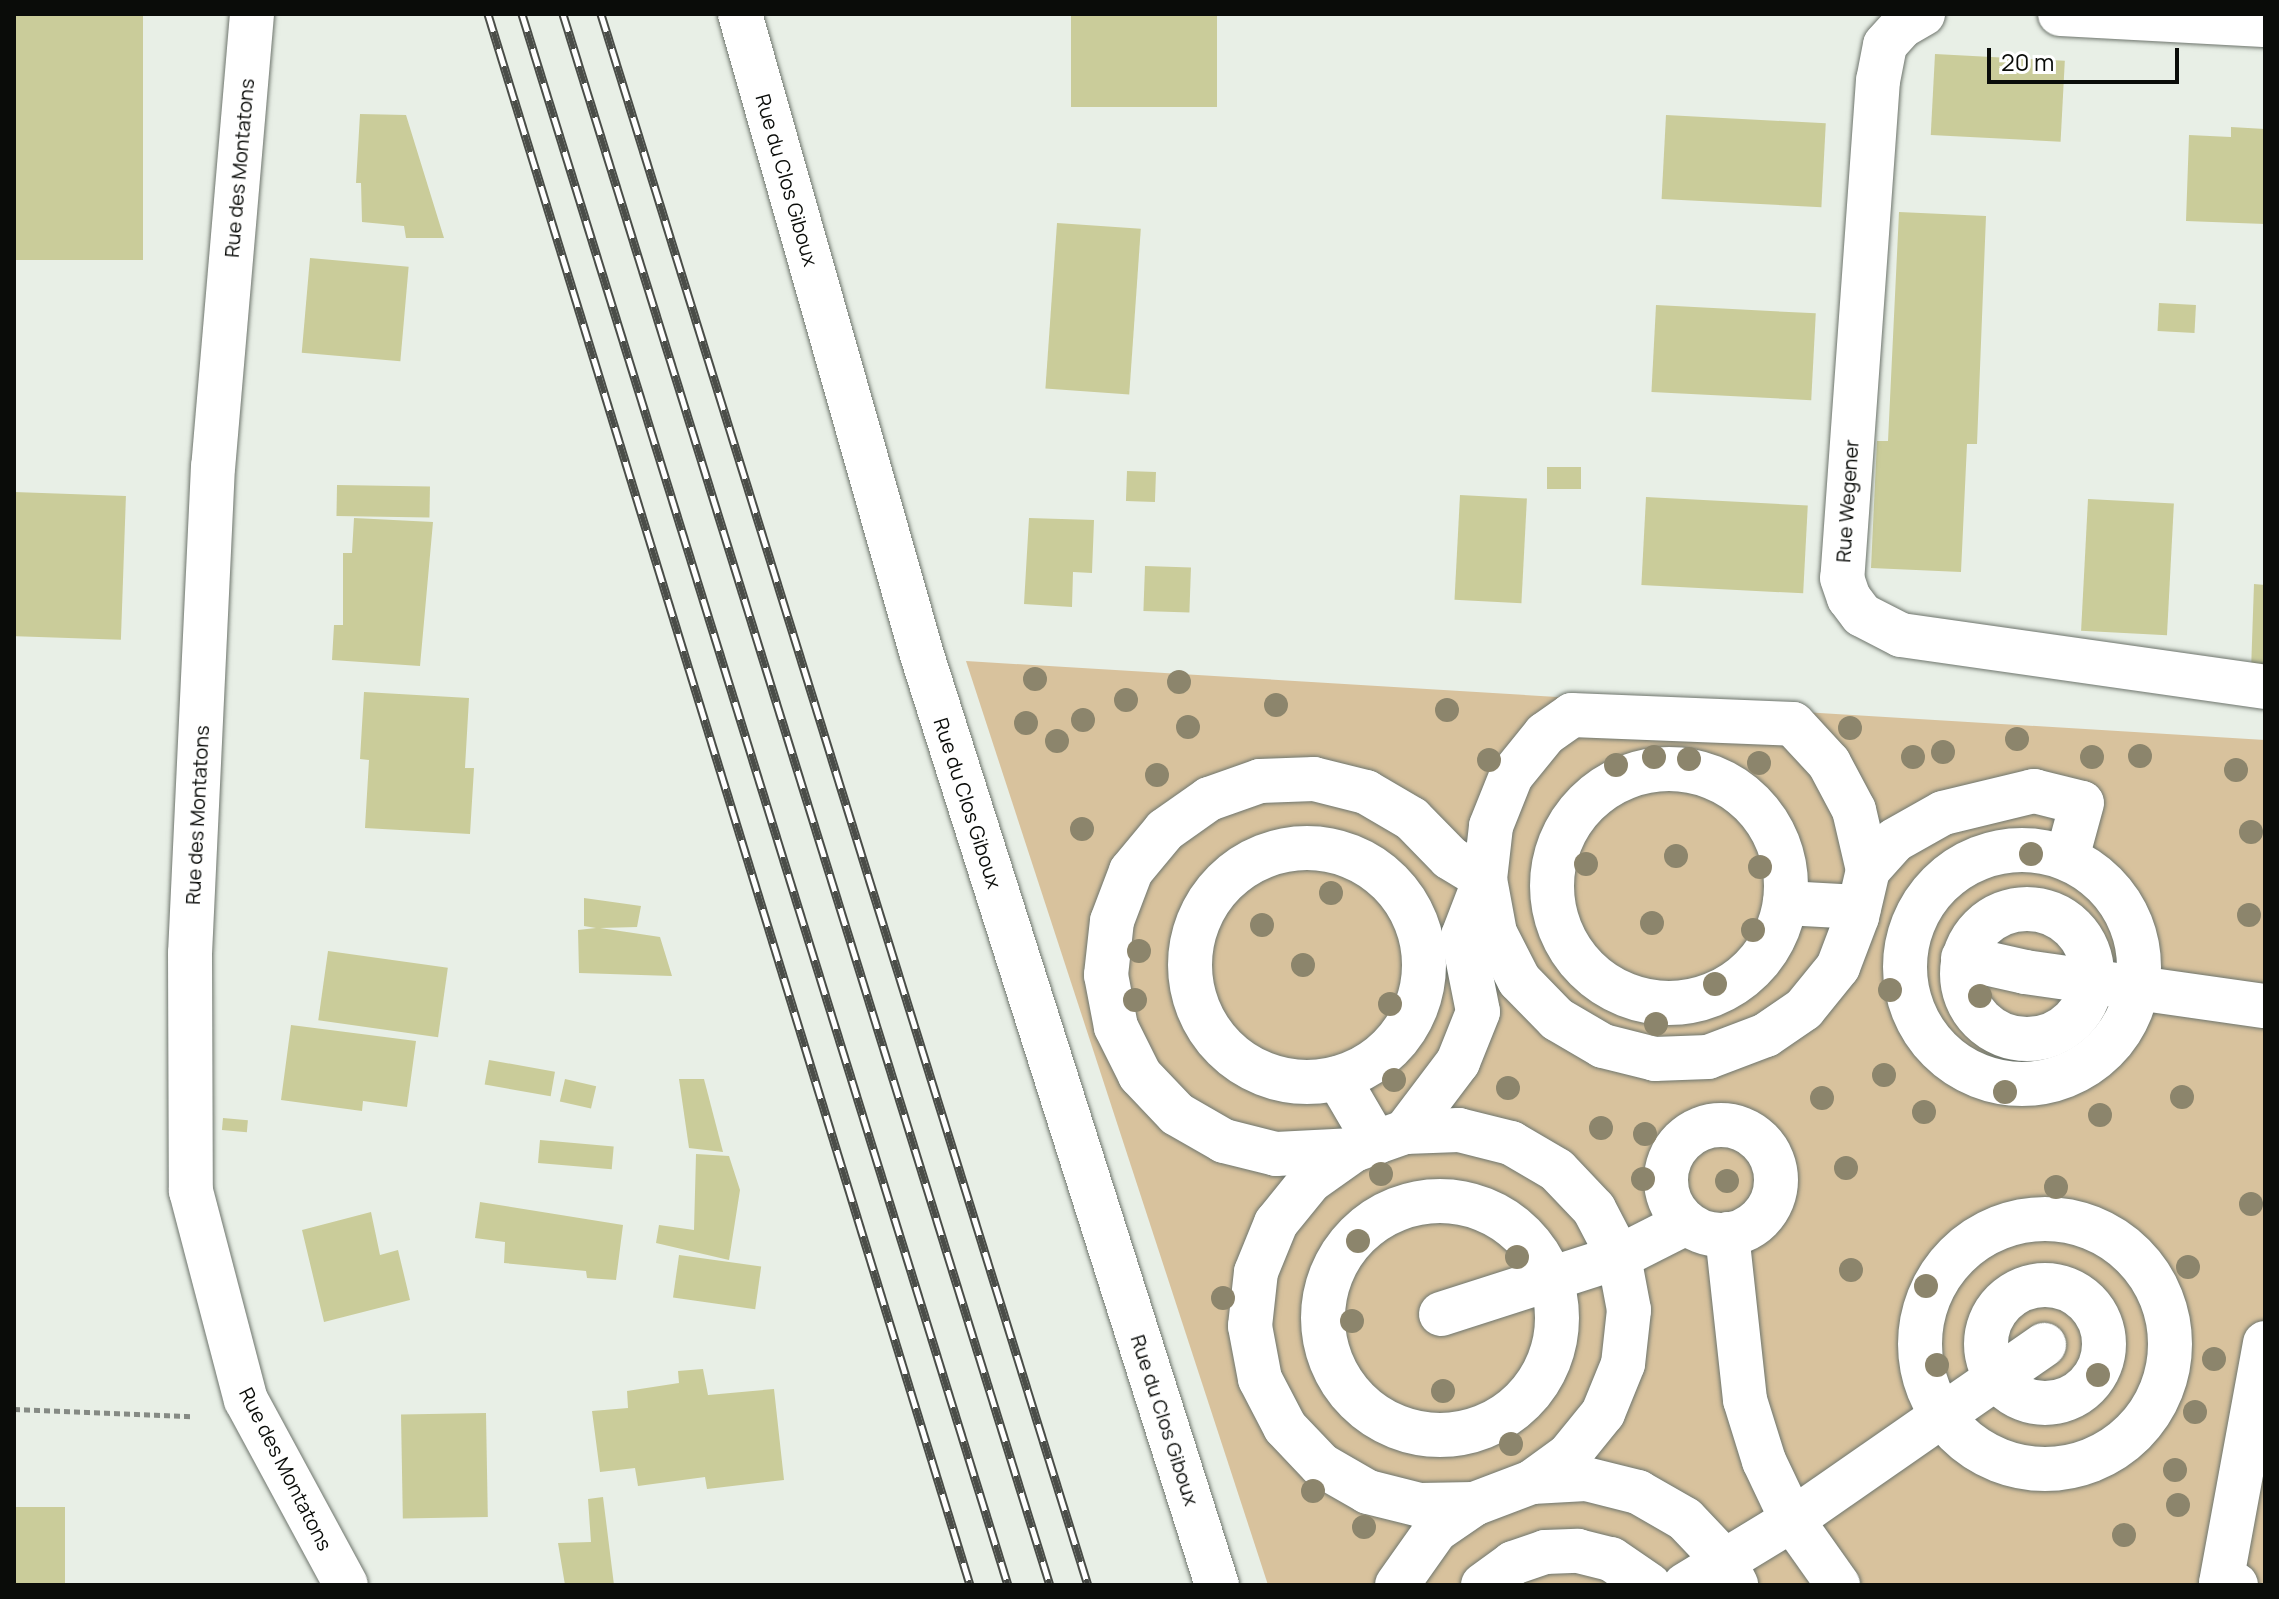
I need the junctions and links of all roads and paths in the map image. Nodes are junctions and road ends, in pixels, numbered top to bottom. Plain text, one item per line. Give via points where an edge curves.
1 (252, 14) edge
2 (740, 14) edge
3 (2060, 14) edge
4 (1913, 20) edge
5 (2265, 25) edge
6 (2265, 687) edge
7 (2067, 858) junction
8 (1485, 879) junction
9 (1863, 888) junction
10 (1785, 903) junction
11 (1963, 958) junction
12 (2092, 982) junction
13 (2138, 988) junction
14 (2265, 1006) edge
15 (1338, 1078) junction
16 (1378, 1142) junction
17 (1619, 1257) junction
18 (1551, 1281) junction
19 (1441, 1314) dead end
20 (2044, 1345) dead end
21 (2264, 1349) edge
22 (246, 1400) junction
23 (14, 1409) edge
24 (1942, 1416) junction
25 (2254, 1464) edge
26 (1532, 1482) junction
27 (1474, 1504) junction
28 (1792, 1520) junction
29 (1729, 1572) edge
30 (346, 1585) edge
31 (1217, 1585) edge
32 (1397, 1585) edge
33 (1483, 1585) edge
34 (1649, 1585) edge
35 (1685, 1585) edge
36 (1838, 1585) edge
37 (2236, 1585) edge

1 - 22 street, Rue des Montatons via 213,466 190,953 191,1191
2 - 31 street, Rue du Clos Giboux via 922,655
3 - 5 street
4 - 6 street, Rue Wegener via 1885,45 1878,80 1842,578 1849,598 1862,615 1901,635
7 - 9 street via 2082,803 2034,791 1943,813 1895,840
7 - 13 street via 2096,875 2119,900 2134,929
7 - 13 street via 2035,850 2001,851 1969,862 1934,890 1908,939 1904,973 1910,1005 1925,1035 1949,1059 1978,1076 2011,1085 2044,1083 2076,1072 2103,1053 2124,1026
8 - 9 street via 1495,933 1519,980 1557,1019 1603,1046 1655,1059 1708,1057 1766,1035 1804,1009 1838,967
8 - 9 street via 1491,826 1511,776 1545,734 1572,715 1793,724 1829,763 1848,799
8 - 16 street via 1463,936 1478,1012 1458,1062
8 - 16 street via 1450,858 1412,819 1366,792 1314,779 1260,781 1209,799 1165,830 1131,871 1112,921 1106,975 1116,1027 1140,1075 1177,1114 1224,1141 1276,1154
9 - 10 street
10 - 10 street via 1780,848 1765,818 1742,794 1713,777 1681,769 1647,770 1615,781 1588,800 1567,827 1554,858 1550,891 1557,924 1572,955 1595,978 1624,995 1657,1003 1690,1002 1723,991 1749,972 1771,945
11 - 12 street
11 - 12 street via 1981,927 1997,916 2033,909 2052,913 2081,936
11 - 12 street via 1964,995 1973,1012 1986,1025 2020,1039 2038,1038 2072,1021
12 - 13 street
13 - 14 street
15 - 15 street via 1388,1051 1409,1024 1422,993 1425,960 1419,927 1404,897 1381,873 1351,856 1319,848 1285,849 1254,860 1226,879 1205,906 1192,937 1189,970 1196,1003 1211,1032 1233,1057 1262,1074 1295,1082
15 - 16 street
16 - 17 street via 1459,1130 1511,1143 1557,1170 1594,1209
16 - 27 street via 1310,1181 1276,1223 1256,1272 1250,1326 1260,1379 1294,1436 1321,1465 1368,1492 1420,1505
17 - 18 street
17 - 26 street via 1629,1310 1623,1364 1603,1413 1569,1455
17 - 28 street via 1707,1229 1745,1400 1764,1461
18 - 18 street via 1536,1250 1513,1225 1484,1208 1418,1202 1368,1225 1338,1258 1325,1289 1322,1323 1328,1355 1343,1386 1395,1428 1439,1434 1493,1423 1521,1403 1541,1378 1554,1347 1557,1313
18 - 19 street
20 - 24 street
21 - 25 street
22 - 23 path via 206,1417
22 - 30 street, Rue des Montatons
24 - 24 street via 1966,1443 1997,1460 2032,1469 2068,1468 2102,1457 2131,1435 2153,1408 2167,1375 2171,1339 2164,1303 2148,1272 2123,1246 2093,1228 2057,1219 2022,1221 1988,1233 1959,1253 1936,1281 1922,1314 1919,1349 1926,1385
24 - 28 street
25 - 37 street via 2221,1583
26 - 27 street
26 - 29 street via 1586,1479 1638,1492 1685,1519
27 - 32 street via 1436,1530
28 - 29 street
28 - 36 street
29 - 35 street
33 - 34 street via 1513,1563 1545,1552 1578,1551 1611,1559

